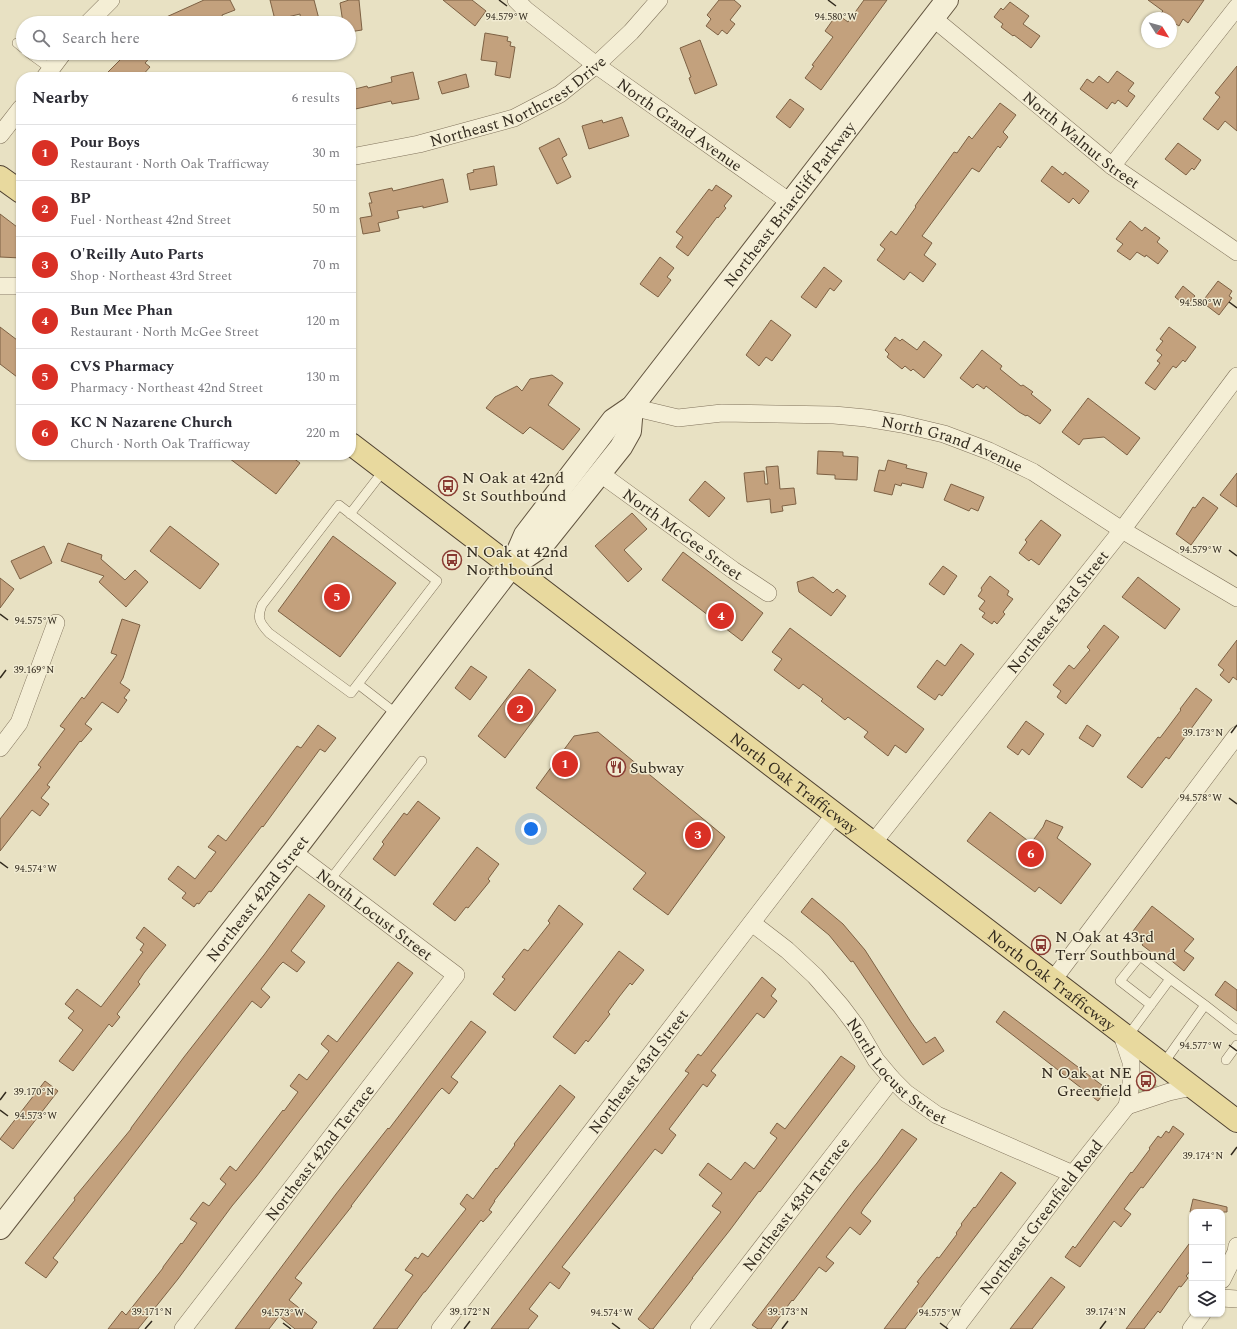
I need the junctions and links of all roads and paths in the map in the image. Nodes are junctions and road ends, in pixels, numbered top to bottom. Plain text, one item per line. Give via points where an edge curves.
1 (111, 0) edge
2 (516, 0) edge
3 (660, 0) edge
4 (947, 0) edge
5 (1237, 7) edge
6 (95, 16) edge
7 (933, 18) junction
8 (36, 60) edge
9 (58, 60) edge
10 (596, 65) junction
11 (47, 72) edge
12 (49, 72) edge
13 (16, 114) edge
14 (0, 135) edge
15 (356, 157) edge
16 (1112, 166) junction
17 (0, 177) edge
18 (16, 188) edge
19 (790, 202) junction
20 (1237, 252) edge
21 (0, 286) edge
22 (16, 286) edge
23 (1237, 376) edge
24 (632, 407) junction
25 (356, 448) edge
26 (384, 470) junction
27 (601, 472) junction
28 (350, 514) junction
29 (1122, 530) junction
30 (511, 567) junction
31 (768, 593) dead end
32 (1237, 598) edge
33 (56, 623) dead end
34 (358, 684) junction
35 (398, 715) junction
36 (1237, 735) edge
37 (0, 748) edge
38 (422, 761) dead end
39 (835, 814) junction
40 (873, 843) junction
41 (293, 852) junction
42 (330, 880) junction
43 (752, 923) junction
44 (456, 975) joint
45 (1170, 979) junction
46 (1053, 980) junction
47 (1151, 1004) junction
48 (1205, 1005) junction
49 (1237, 1030) edge
50 (1124, 1035) junction
51 (1237, 1045) edge
52 (1226, 1060) dead end
53 (1163, 1064) junction
54 (892, 1080) junction
55 (1192, 1087) junction
56 (1127, 1106) junction
57 (1237, 1121) edge
58 (1073, 1174) junction
59 (0, 1228) edge
60 (1236, 1251) edge
61 (1225, 1274) edge
62 (1225, 1298) edge
63 (1237, 1299) edge
64 (1200, 1317) edge
65 (183, 1329) edge
66 (440, 1329) edge
67 (699, 1329) edge
68 (955, 1329) edge
69 (1191, 1329) edge

1 - 6 street
2 - 10 street, North Grand Avenue
3 - 10 street, Northeast Northcrest Drive
4 - 7 main road, Northeast Briarcliff Parkway
5 - 16 street
7 - 16 street, North Walnut Street
7 - 19 main road, Northeast Briarcliff Parkway
8 - 11 lane
9 - 12 street
10 - 15 street, Northeast Northcrest Drive via 560,94 514,118 419,144
10 - 19 street, North Grand Avenue
13 - 14 street
16 - 20 street, North Walnut Street
17 - 18 main road
19 - 24 main road, Northeast Briarcliff Parkway
21 - 22 street
23 - 29 street, Northeast 43rd Street
24 - 27 main road via 630,431
24 - 29 street, North Grand Avenue via 678,418 722,413 834,415 902,424 944,434 989,451 1033,472
24 - 30 main road, Northeast Briarcliff Parkway via 612,420 526,535
25 - 26 main road, North Oak Trafficway
26 - 28 lane
26 - 30 main road, North Oak Trafficway
27 - 30 main road via 542,546
27 - 31 street, North McGee Street
28 - 34 lane via 437,581
28 - 34 lane via 339,505 262,604 259,615 261,624 269,632 351,693
29 - 32 street, North Grand Avenue
29 - 40 street, Northeast 43rd Street
30 - 35 main road, Northeast 42nd Street
30 - 39 main road, North Oak Trafficway
33 - 37 street via 19,723
34 - 35 lane
35 - 41 main road, Northeast 42nd Street
36 - 46 street
38 - 42 lane
39 - 40 main road, North Oak Trafficway
39 - 43 street, Northeast 43rd Street
40 - 46 main road, North Oak Trafficway
41 - 42 street, North Locust Street
41 - 59 main road, Northeast 42nd Street
42 - 44 street, North Locust Street
43 - 54 street, North Locust Street via 815,976 856,1026 876,1060
43 - 66 street, Northeast 43rd Street
44 - 65 street, Northeast 42nd Terrace
45 - 47 lane
45 - 47 lane via 1140,956 1120,981
45 - 48 lane
46 - 50 main road, North Oak Trafficway
47 - 50 lane
48 - 49 lane
48 - 53 lane
50 - 53 main road, North Oak Trafficway
50 - 56 street, Northeast Greenfield Road via 1131,1062 1132,1084
51 - 52 lane
53 - 55 main road, North Oak Trafficway
54 - 58 street, North Locust Street via 937,1115
54 - 67 street, Northeast 43rd Terrace
55 - 56 street
55 - 57 main road, North Oak Trafficway
56 - 58 street, Northeast Greenfield Road
58 - 68 street, Northeast Greenfield Road
60 - 61 street
62 - 63 street
64 - 69 street

